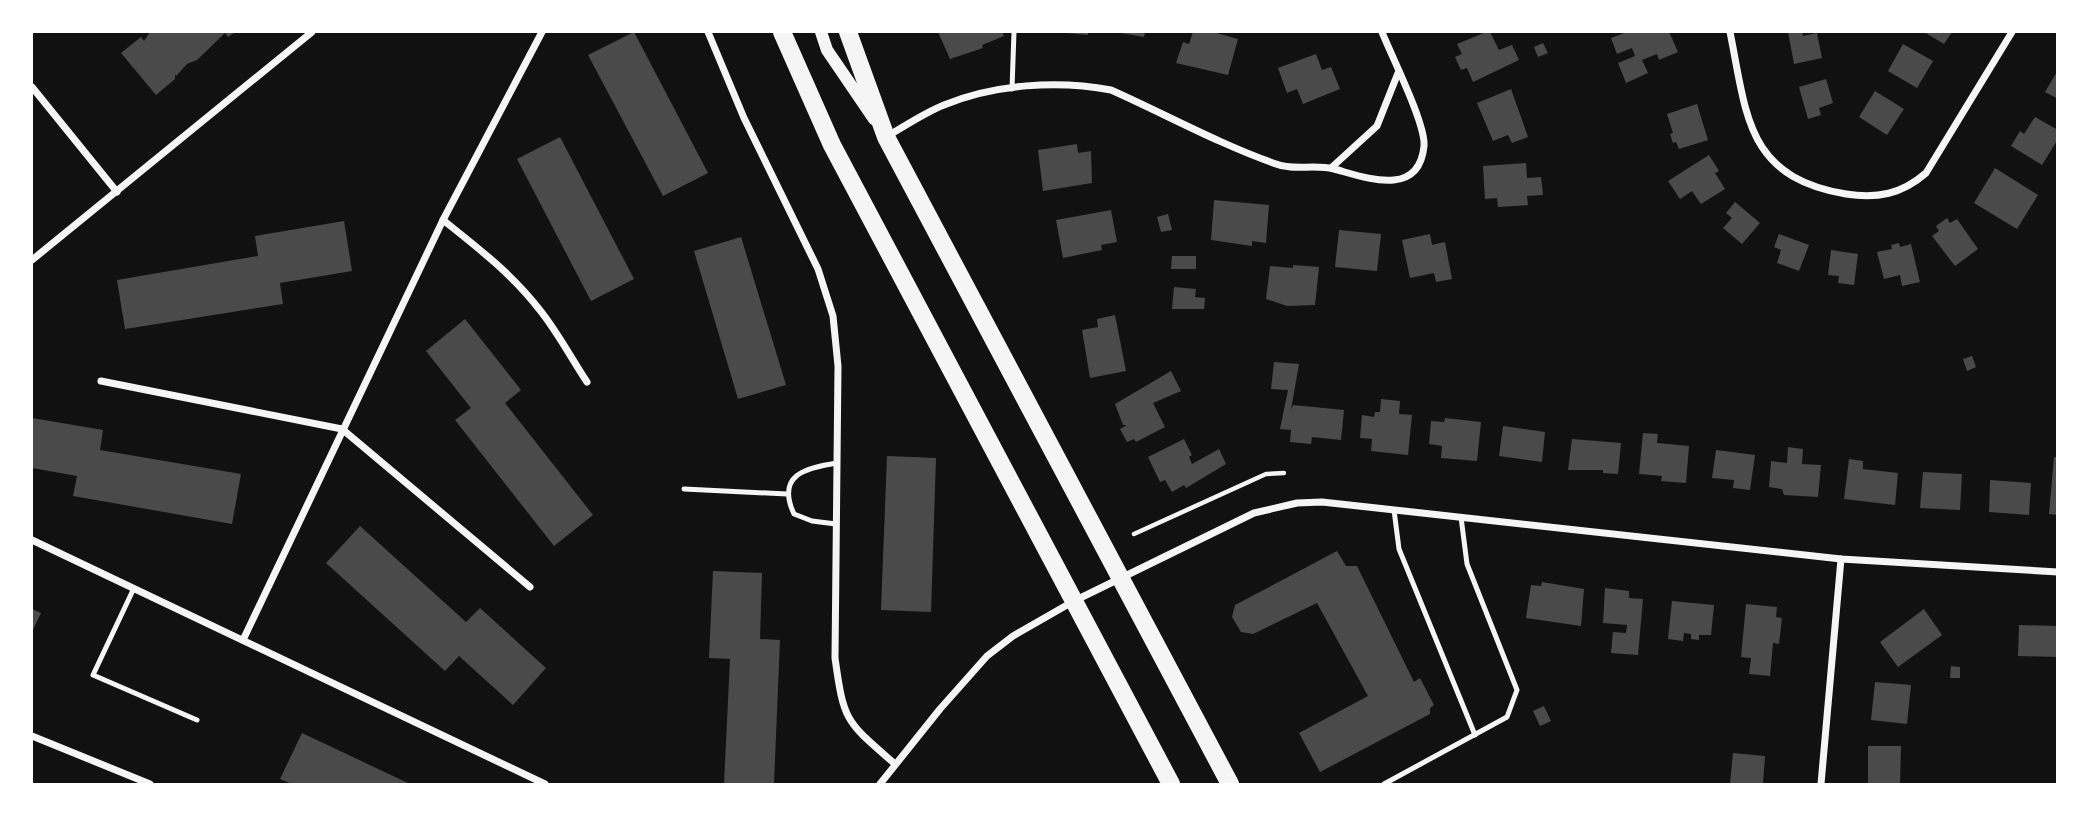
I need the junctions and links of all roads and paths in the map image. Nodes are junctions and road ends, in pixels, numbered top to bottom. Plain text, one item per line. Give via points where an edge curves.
1 (313, 32) edge
2 (542, 32) edge
3 (708, 32) edge
4 (782, 32) edge
5 (821, 32) edge
6 (848, 32) edge
7 (1014, 32) edge
8 (1382, 32) edge
9 (1730, 32) edge
10 (2012, 32) edge
11 (1398, 72) junction
12 (32, 87) edge
13 (1012, 89) junction
14 (886, 137) junction
15 (1331, 168) junction
16 (117, 192) junction
17 (443, 220) junction
18 (32, 260) edge
19 (101, 381) dead end
20 (587, 382) dead end
21 (342, 429) junction
22 (837, 463) junction
23 (1284, 472) dead end
24 (684, 489) dead end
25 (787, 494) junction
26 (1394, 510) junction
27 (1461, 517) junction
28 (836, 524) junction
29 (1134, 534) dead end
30 (32, 540) edge
31 (1842, 559) junction
32 (2057, 572) edge
33 (1122, 579) junction
34 (530, 587) dead end
35 (134, 589) junction
36 (1074, 601) junction
37 (243, 640) junction
38 (197, 720) dead end
39 (1475, 735) junction
40 (32, 736) edge
41 (895, 764) junction
42 (150, 785) edge
43 (545, 785) edge
44 (880, 785) edge
45 (1171, 785) edge
46 (1230, 785) edge
47 (1384, 785) edge
48 (1821, 785) edge

1 - 16 street
2 - 17 street
3 - 22 street via 827,295 837,346
4 - 36 main road via 832,145
5 - 14 street via 827,50
6 - 14 main road
7 - 13 lane
8 - 11 street
9 - 10 street via 1748,121 1765,153 1808,186 1861,197 1880,197 1913,184 1926,173
11 - 15 street via 1377,126
11 - 15 street via 1424,139 1415,169 1391,181 1365,180
12 - 16 street
13 - 14 street via 944,105
13 - 15 street via 1081,84 1111,90 1278,165
14 - 33 main road
16 - 18 street
17 - 20 street via 523,289
17 - 21 street
19 - 21 street
21 - 34 street
21 - 37 street
22 - 25 lane via 809,467 797,475
22 - 28 street
23 - 29 path via 1266,474
24 - 25 lane
25 - 28 lane via 794,514 812,522
26 - 27 street
26 - 33 street via 1322,502 1275,507 1254,513
26 - 39 lane via 1399,549
27 - 31 street
27 - 39 lane via 1467,564 1517,690 1507,717
28 - 41 street via 835,658 841,702 855,729
30 - 35 street
31 - 32 street
31 - 48 street
33 - 36 street
33 - 46 main road
35 - 37 street
35 - 38 lane via 93,675
36 - 41 street via 987,656
36 - 45 main road
37 - 43 street
39 - 47 lane
40 - 42 street
41 - 44 street

